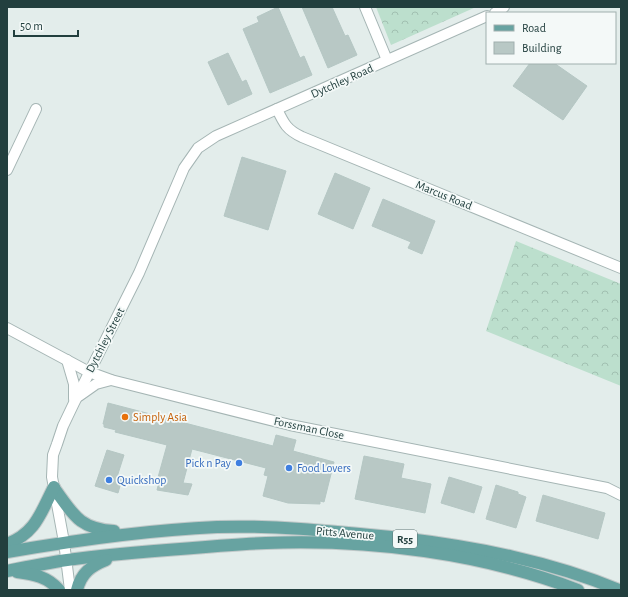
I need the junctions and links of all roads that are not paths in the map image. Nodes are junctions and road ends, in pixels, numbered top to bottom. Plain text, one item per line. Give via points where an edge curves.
1 (365, 7) edge
2 (486, 16) edge
3 (388, 60) junction
4 (36, 109) dead end
5 (277, 109) junction
6 (198, 148) joint
7 (7, 170) edge
8 (621, 268) edge
9 (7, 328) edge
10 (67, 360) junction
11 (89, 372) junction
12 (110, 380) junction
13 (76, 400) junction
14 (54, 487) junction
15 (621, 495) edge
16 (141, 532) junction
17 (64, 542) junction
18 (7, 544) edge
19 (7, 552) edge
20 (118, 555) junction
21 (67, 560) junction
22 (8, 571) edge
23 (59, 590) edge
24 (70, 590) edge
25 (77, 590) edge
26 (578, 590) edge
27 (619, 590) edge

1 - 3 street
2 - 3 street, Dytchley Road
3 - 5 street, Dytchley Road
4 - 7 street
5 - 6 street, Dytchley Road via 216,136
5 - 8 street, Marcus Road via 287,128 298,135
6 - 11 street, Dytchley Street via 184,168 139,273
9 - 10 street, Forssman Close
10 - 11 street, Forssman Close
10 - 13 street
11 - 12 street, Forssman Close
11 - 13 street, Dytchley Street
12 - 13 street via 96,384
12 - 15 street, Forssman Close via 290,425 607,488
13 - 14 street, Dytchley Street via 53,455
14 - 16 main road via 73,514 89,526 102,530
14 - 17 street, Dytchley Street
14 - 18 main road via 40,517 30,530
16 - 17 main road, Pitts Avenue / R55
16 - 27 main road, Pitts Avenue / R55 via 218,527 260,528 311,530 422,541 510,555 565,570
17 - 19 main road, R55
17 - 21 street, Dytchley Street
20 - 21 main road, Pitts Avenue / R55
20 - 25 main road via 97,563 85,572
20 - 26 main road, Pitts Avenue / R55 via 266,543 332,543 402,548 511,568
21 - 22 main road, R55
21 - 24 street, Dytchley Street
22 - 23 main road via 46,579

